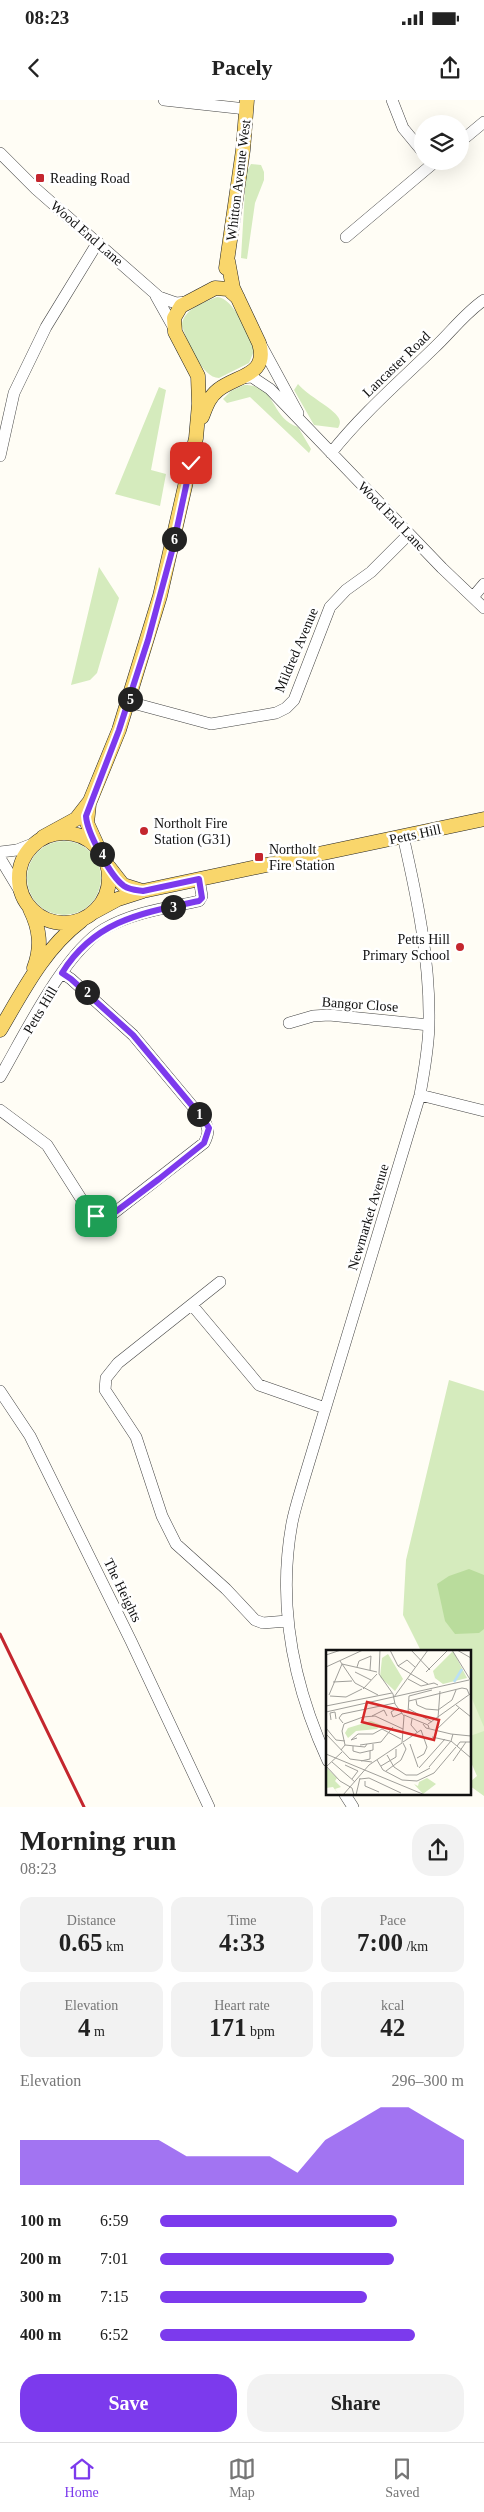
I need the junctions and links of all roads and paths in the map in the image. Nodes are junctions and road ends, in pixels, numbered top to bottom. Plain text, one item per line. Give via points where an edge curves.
1 (164, 100) edge
2 (392, 100) edge
3 (247, 105) edge
4 (484, 122) edge
5 (469, 134) edge
6 (414, 141) edge
7 (0, 153) edge
8 (425, 170) edge
9 (346, 237) dead end
10 (98, 242) junction
11 (228, 261) junction
12 (208, 291) junction
13 (153, 292) junction
14 (238, 298) junction
15 (484, 300) edge
16 (187, 302) junction
17 (246, 316) joint
18 (175, 332) junction
19 (259, 343) junction
20 (198, 376) junction
21 (241, 378) junction
22 (223, 386) junction
23 (302, 421) junction
24 (196, 438) junction
25 (331, 453) junction
26 (0, 456) edge
27 (410, 534) junction
28 (484, 584) edge
29 (473, 598) junction
30 (484, 608) edge
31 (129, 702) junction
32 (90, 801) junction
33 (484, 819) edge
34 (403, 836) junction
35 (39, 840) junction
36 (100, 850) junction
37 (0, 852) edge
38 (0, 858) edge
39 (107, 863) junction
40 (199, 879) junction
41 (143, 891) junction
42 (21, 892) junction
43 (28, 906) junction
44 (90, 915) junction
45 (62, 973) junction
46 (28, 983) junction
47 (289, 1023) dead end
48 (429, 1024) junction
49 (0, 1030) edge
50 (0, 1077) edge
51 (420, 1095) junction
52 (0, 1110) edge
53 (484, 1111) edge
54 (220, 1282) dead end
55 (192, 1305) junction
56 (0, 1392) edge
57 (325, 1408) junction
58 (287, 1622) junction
59 (326, 1756) edge
60 (345, 1794) edge
61 (209, 1807) edge
62 (353, 1807) edge

1 - 3 street
2 - 6 street via 403,128
3 - 11 main road, Whitton Avenue West
4 - 5 street
7 - 10 street, Wood End Lane
8 - 9 street
10 - 13 street, Wood End Lane
10 - 26 street via 46,327 14,393
11 - 12 main road, Whitton Avenue West via 224,275
11 - 14 main road, Whitton Avenue West
12 - 14 main road via 228,289
12 - 16 main road
13 - 16 street, Wood End Lane via 170,302
13 - 18 street, Wood End Lane
14 - 17 main road, Whitton Avenue West
15 - 25 street, Lancaster Road via 462,318
16 - 18 main road via 174,318
17 - 19 main road, Wood End Lane
18 - 20 main road
19 - 21 main road via 262,351 257,368
19 - 23 street, Wood End Lane
20 - 22 main road via 211,388
20 - 24 main road via 200,404
21 - 22 main road
21 - 23 street, Wood End Lane via 252,378 265,384
22 - 24 main road via 212,396
23 - 25 street, Wood End Lane
24 - 31 main road via 160,596
25 - 27 street, Wood End Lane
27 - 29 street, Wood End Lane
27 - 31 street, Mildred Avenue via 371,572 336,598 294,700 286,708 276,713 211,724
28 - 29 street
29 - 30 street, Wood End Lane
31 - 32 main road
32 - 35 main road via 76,819
32 - 36 main road via 87,823
33 - 34 main road, Petts Hill
34 - 40 main road, Petts Hill
34 - 48 street, Newmarket Avenue via 427,961
35 - 36 main road via 51,834 69,832 86,838
35 - 37 street via 16,850
35 - 42 main road via 20,865
36 - 39 main road
38 - 42 street
39 - 41 main road via 123,885
39 - 44 main road via 109,884 104,899
40 - 41 main road, Petts Hill
40 - 45 street, Petts Hill via 201,900 140,914 105,929 81,948
41 - 44 main road, Petts Hill via 118,899
42 - 43 main road
43 - 44 main road via 50,921 68,923
43 - 46 main road, Petts Hill via 40,940
44 - 46 main road, Petts Hill via 56,944
45 - 50 street, Petts Hill
45 - 52 street via 133,1035 204,1120 209,1128 208,1135 204,1143 159,1179 103,1218 88,1208 47,1145
46 - 49 main road, Petts Hill
47 - 48 street, Bangor Close via 329,1015
48 - 51 street, Newmarket Avenue
51 - 53 street
51 - 57 street, Newmarket Avenue
54 - 55 street
55 - 57 street via 260,1385
55 - 58 street via 110,1371 105,1390 136,1437 162,1516 176,1544 255,1620
56 - 61 street, The Heights via 30,1436
57 - 58 street, Newmarket Avenue via 292,1523
58 - 59 street, Newmarket Avenue via 311,1722
60 - 62 street

